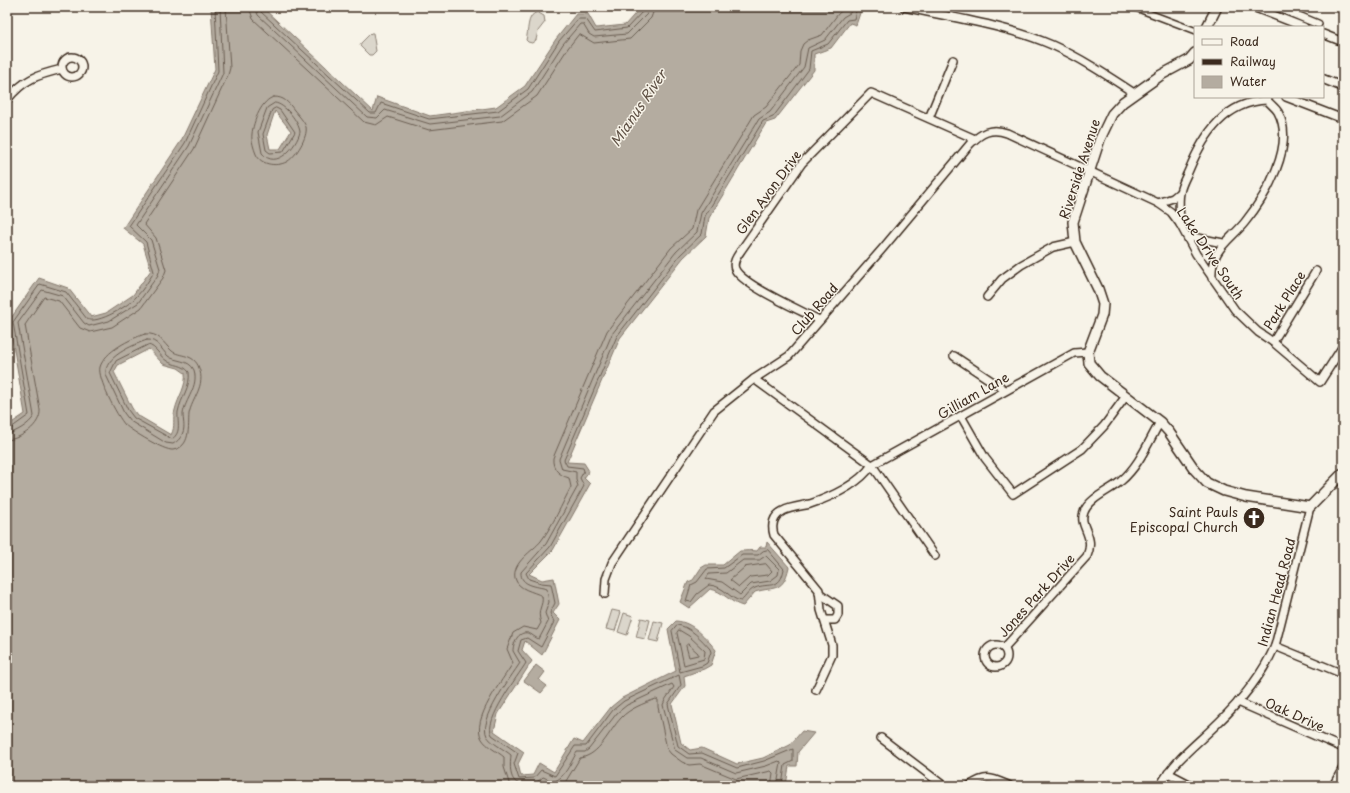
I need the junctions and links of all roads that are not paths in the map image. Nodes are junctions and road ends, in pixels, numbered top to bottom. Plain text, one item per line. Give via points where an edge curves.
1 (904, 7) edge
2 (1253, 7) edge
3 (1277, 7) edge
4 (1215, 10) edge
5 (1318, 24) dead end
6 (1207, 26) edge
7 (1301, 26) edge
8 (1324, 34) edge
9 (1343, 42) edge
10 (1193, 59) edge
11 (953, 60) dead end
12 (62, 69) dead end
13 (1134, 93) junction
14 (1289, 98) edge
15 (1268, 99) edge
16 (7, 100) edge
17 (929, 118) junction
18 (1343, 119) edge
19 (975, 139) junction
20 (1089, 172) junction
21 (1179, 193) junction
22 (1158, 203) junction
23 (1180, 224) junction
24 (1188, 236) junction
25 (1075, 242) junction
26 (1223, 243) junction
27 (1316, 272) dead end
28 (1212, 278) junction
29 (987, 297) dead end
30 (819, 320) junction
31 (1273, 342) junction
32 (1343, 346) edge
33 (1088, 352) junction
34 (954, 356) dead end
35 (754, 379) junction
36 (1005, 390) junction
37 (1126, 396) junction
38 (961, 416) junction
39 (1160, 422) junction
40 (872, 465) junction
41 (1343, 473) edge
42 (1310, 507) junction
43 (936, 556) dead end
44 (605, 594) dead end
45 (819, 594) junction
46 (825, 620) junction
47 (1275, 646) junction
48 (1004, 648) dead end
49 (1343, 674) edge
50 (816, 690) dead end
51 (1238, 702) junction
52 (881, 738) dead end
53 (1343, 748) edge
54 (1343, 768) edge
55 (1168, 773) junction
56 (944, 786) edge
57 (969, 786) edge
58 (1010, 786) edge
59 (1160, 786) edge
60 (1193, 786) edge
61 (1333, 786) edge

1 - 13 street via 997,28 1052,45
2 - 7 street
3 - 5 street
4 - 6 street
8 - 9 street
10 - 13 street, Riverside Avenue
11 - 17 street
12 - 16 street via 33,77
13 - 20 street, Riverside Avenue via 1110,118
14 - 18 street
15 - 21 street via 1244,104 1212,128 1198,149
15 - 26 street via 1277,111 1283,136 1277,167 1265,194 1235,233
17 - 19 street, Glen Avon Drive
17 - 30 street, Glen Avon Drive via 871,93 802,163 734,261 739,274 754,286
19 - 20 street, Club Road via 990,130 1001,131
19 - 30 street, Club Road
20 - 22 street, Lake Drive South
20 - 25 street, Riverside Avenue via 1073,222
21 - 22 street
21 - 23 street
22 - 23 street, Lake Drive South via 1171,212
23 - 24 street, Lake Drive South
24 - 26 street
24 - 28 street, Lake Drive South
25 - 29 street via 1052,247 1021,265 1002,279
25 - 33 street, Riverside Avenue via 1103,304 1102,315
26 - 28 street via 1214,260
27 - 31 street, Park Place
28 - 31 street, Lake Drive South via 1235,310 1258,332
30 - 35 street, Club Road via 788,356
31 - 32 street, Lake Drive South via 1320,382
33 - 36 street, Gilliam Lane via 1074,353
33 - 37 street via 1089,363 1100,376
34 - 36 street
35 - 40 street
35 - 44 street, Club Road via 714,411 612,563 606,579
36 - 38 street, Gilliam Lane
37 - 38 street via 1104,426 1082,449 1013,494 985,458
37 - 39 street
38 - 40 street, Gilliam Lane
39 - 42 street via 1195,470 1213,486 1246,497
39 - 48 street, Jones Park Drive via 1130,472 1084,511 1082,518 1091,546 1087,556
40 - 43 street
40 - 45 street, Gilliam Lane via 867,473 823,500 783,511 776,516 772,526 774,535 812,580
41 - 42 street
42 - 47 street, Indian Head Road
45 - 46 street
45 - 46 street via 838,606 839,611 835,620
46 - 50 street via 832,655
47 - 49 street
47 - 51 street, Indian Head Road via 1258,677
51 - 53 street, Oak Drive
51 - 55 street, Indian Head Road via 1219,723 1186,751
52 - 56 street
54 - 61 street
55 - 59 street, Indian Head Road
55 - 60 street
57 - 58 street via 977,780 992,778

